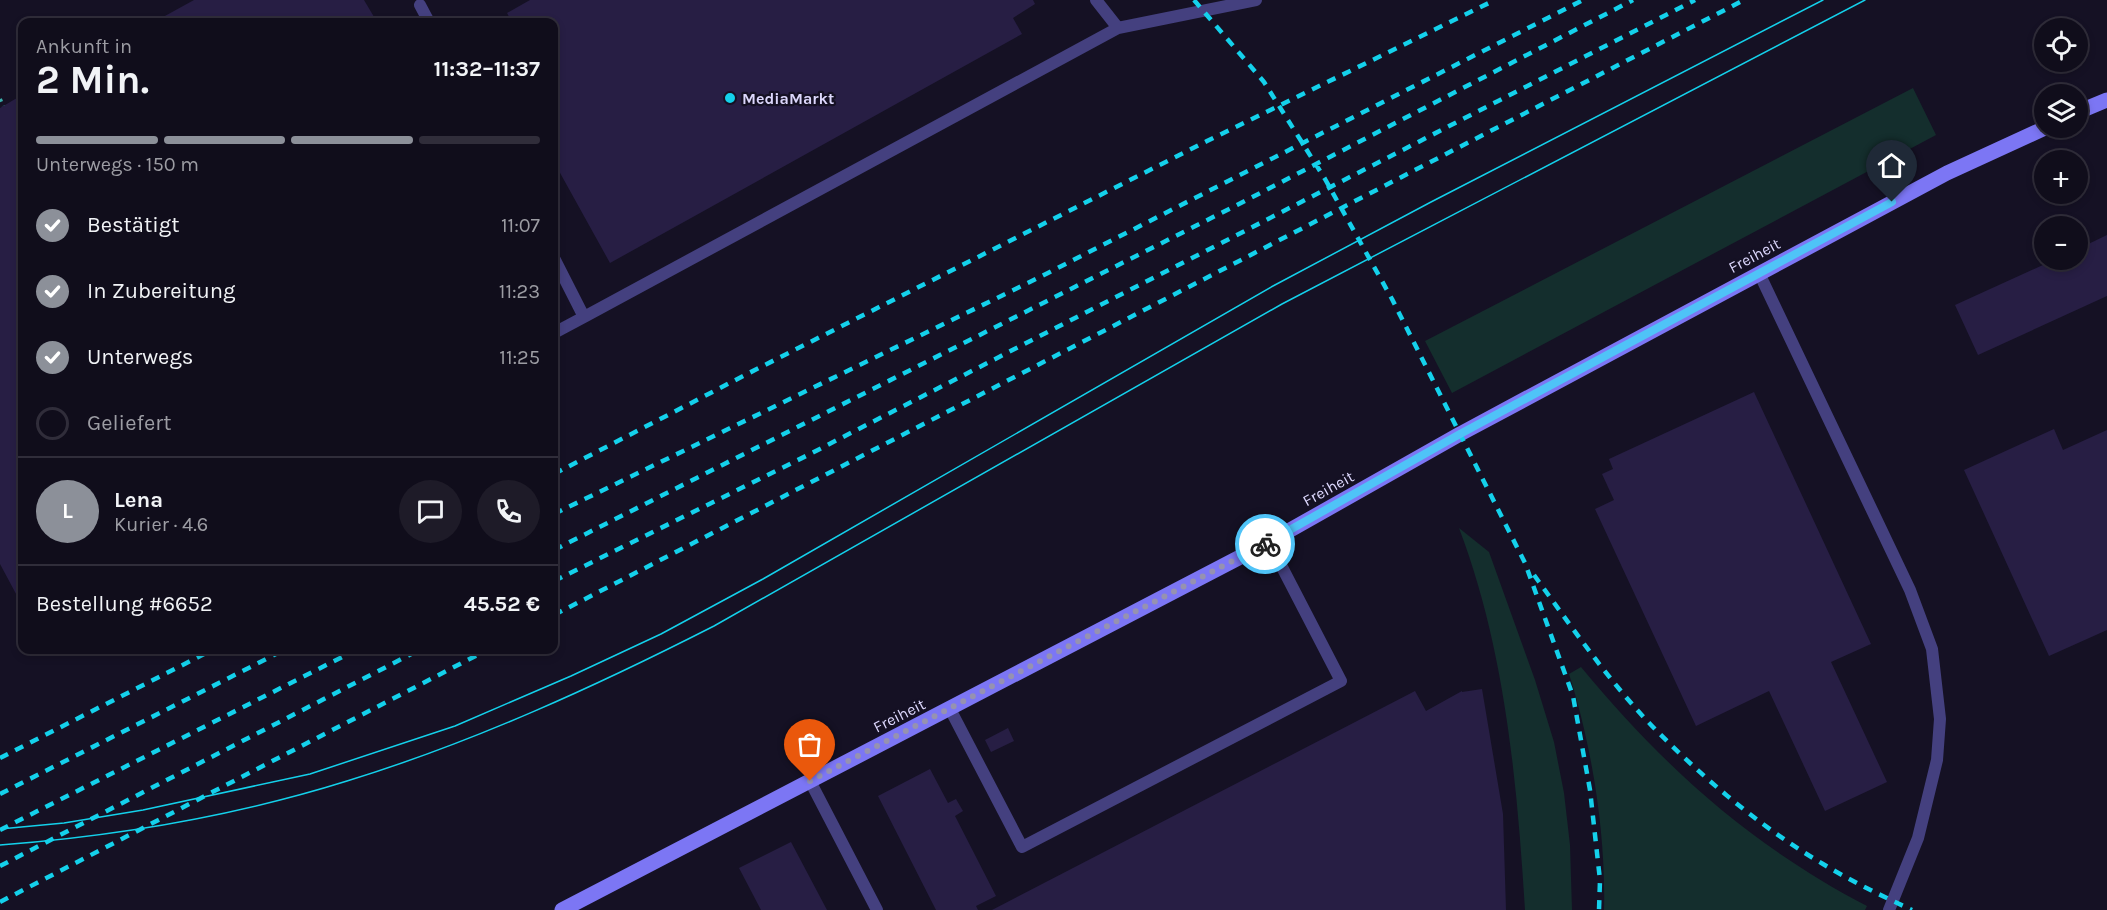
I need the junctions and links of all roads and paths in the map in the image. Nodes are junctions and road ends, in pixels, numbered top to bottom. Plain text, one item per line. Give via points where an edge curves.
1 (1096, 0) edge
2 (1256, 0) edge
3 (420, 5) dead end
4 (427, 18) edge
5 (1118, 28) junction
6 (0, 99) edge
7 (2107, 100) edge
8 (3, 106) dead end
9 (2088, 108) edge
10 (2034, 133) edge
11 (558, 266) edge
12 (1759, 273) junction
13 (584, 317) junction
14 (558, 331) edge
15 (1269, 542) junction
16 (950, 709) junction
17 (810, 781) junction
18 (562, 910) edge
19 (877, 910) edge
20 (1889, 910) edge

1 - 5 lane
2 - 5 lane
3 - 4 lane
5 - 13 lane
6 - 8 path
7 - 9 street
10 - 12 street, Freiheit via 1947,173
11 - 13 lane
12 - 15 street, Freiheit
12 - 20 lane via 1910,590 1932,649 1940,719 1937,760 1918,838
13 - 14 lane
15 - 16 street, Freiheit
15 - 16 lane via 1341,681 1022,847
16 - 17 street, Freiheit
17 - 18 street, Freiheit
17 - 19 lane

